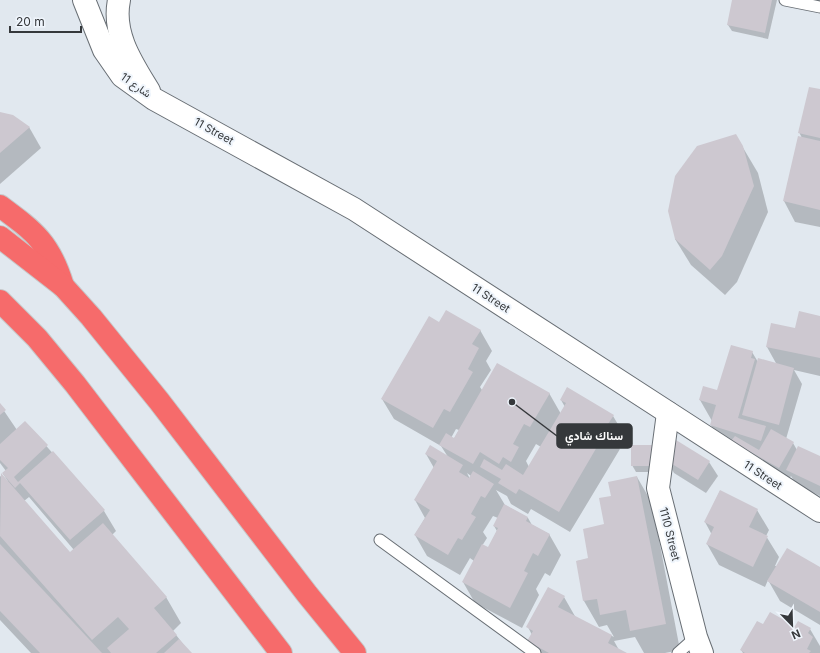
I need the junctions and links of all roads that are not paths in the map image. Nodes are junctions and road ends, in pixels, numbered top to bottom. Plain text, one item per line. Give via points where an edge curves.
1 (84, 0) edge
2 (119, 0) edge
3 (785, 0) edge
4 (820, 7) edge
5 (154, 99) junction
6 (0, 206) edge
7 (0, 237) edge
8 (63, 286) junction
9 (0, 301) edge
10 (668, 413) junction
11 (820, 511) edge
12 (380, 540) dead end
13 (699, 645) edge
14 (281, 653) edge
15 (355, 653) edge
16 (536, 653) edge
17 (678, 653) edge

1 - 5 street, شارع 11 via 92,24 112,64 122,76
2 - 5 street, شارع 11 via 117,10 120,32 127,56
3 - 4 lane
5 - 10 street, 11 Street via 354,209
6 - 8 highway via 45,244 56,263
7 - 8 highway
8 - 15 highway via 159,401
9 - 14 highway via 37,338 75,384
10 - 11 street, 11 Street
10 - 13 street, 1110 Street via 658,488
12 - 16 lane
13 - 17 lane

